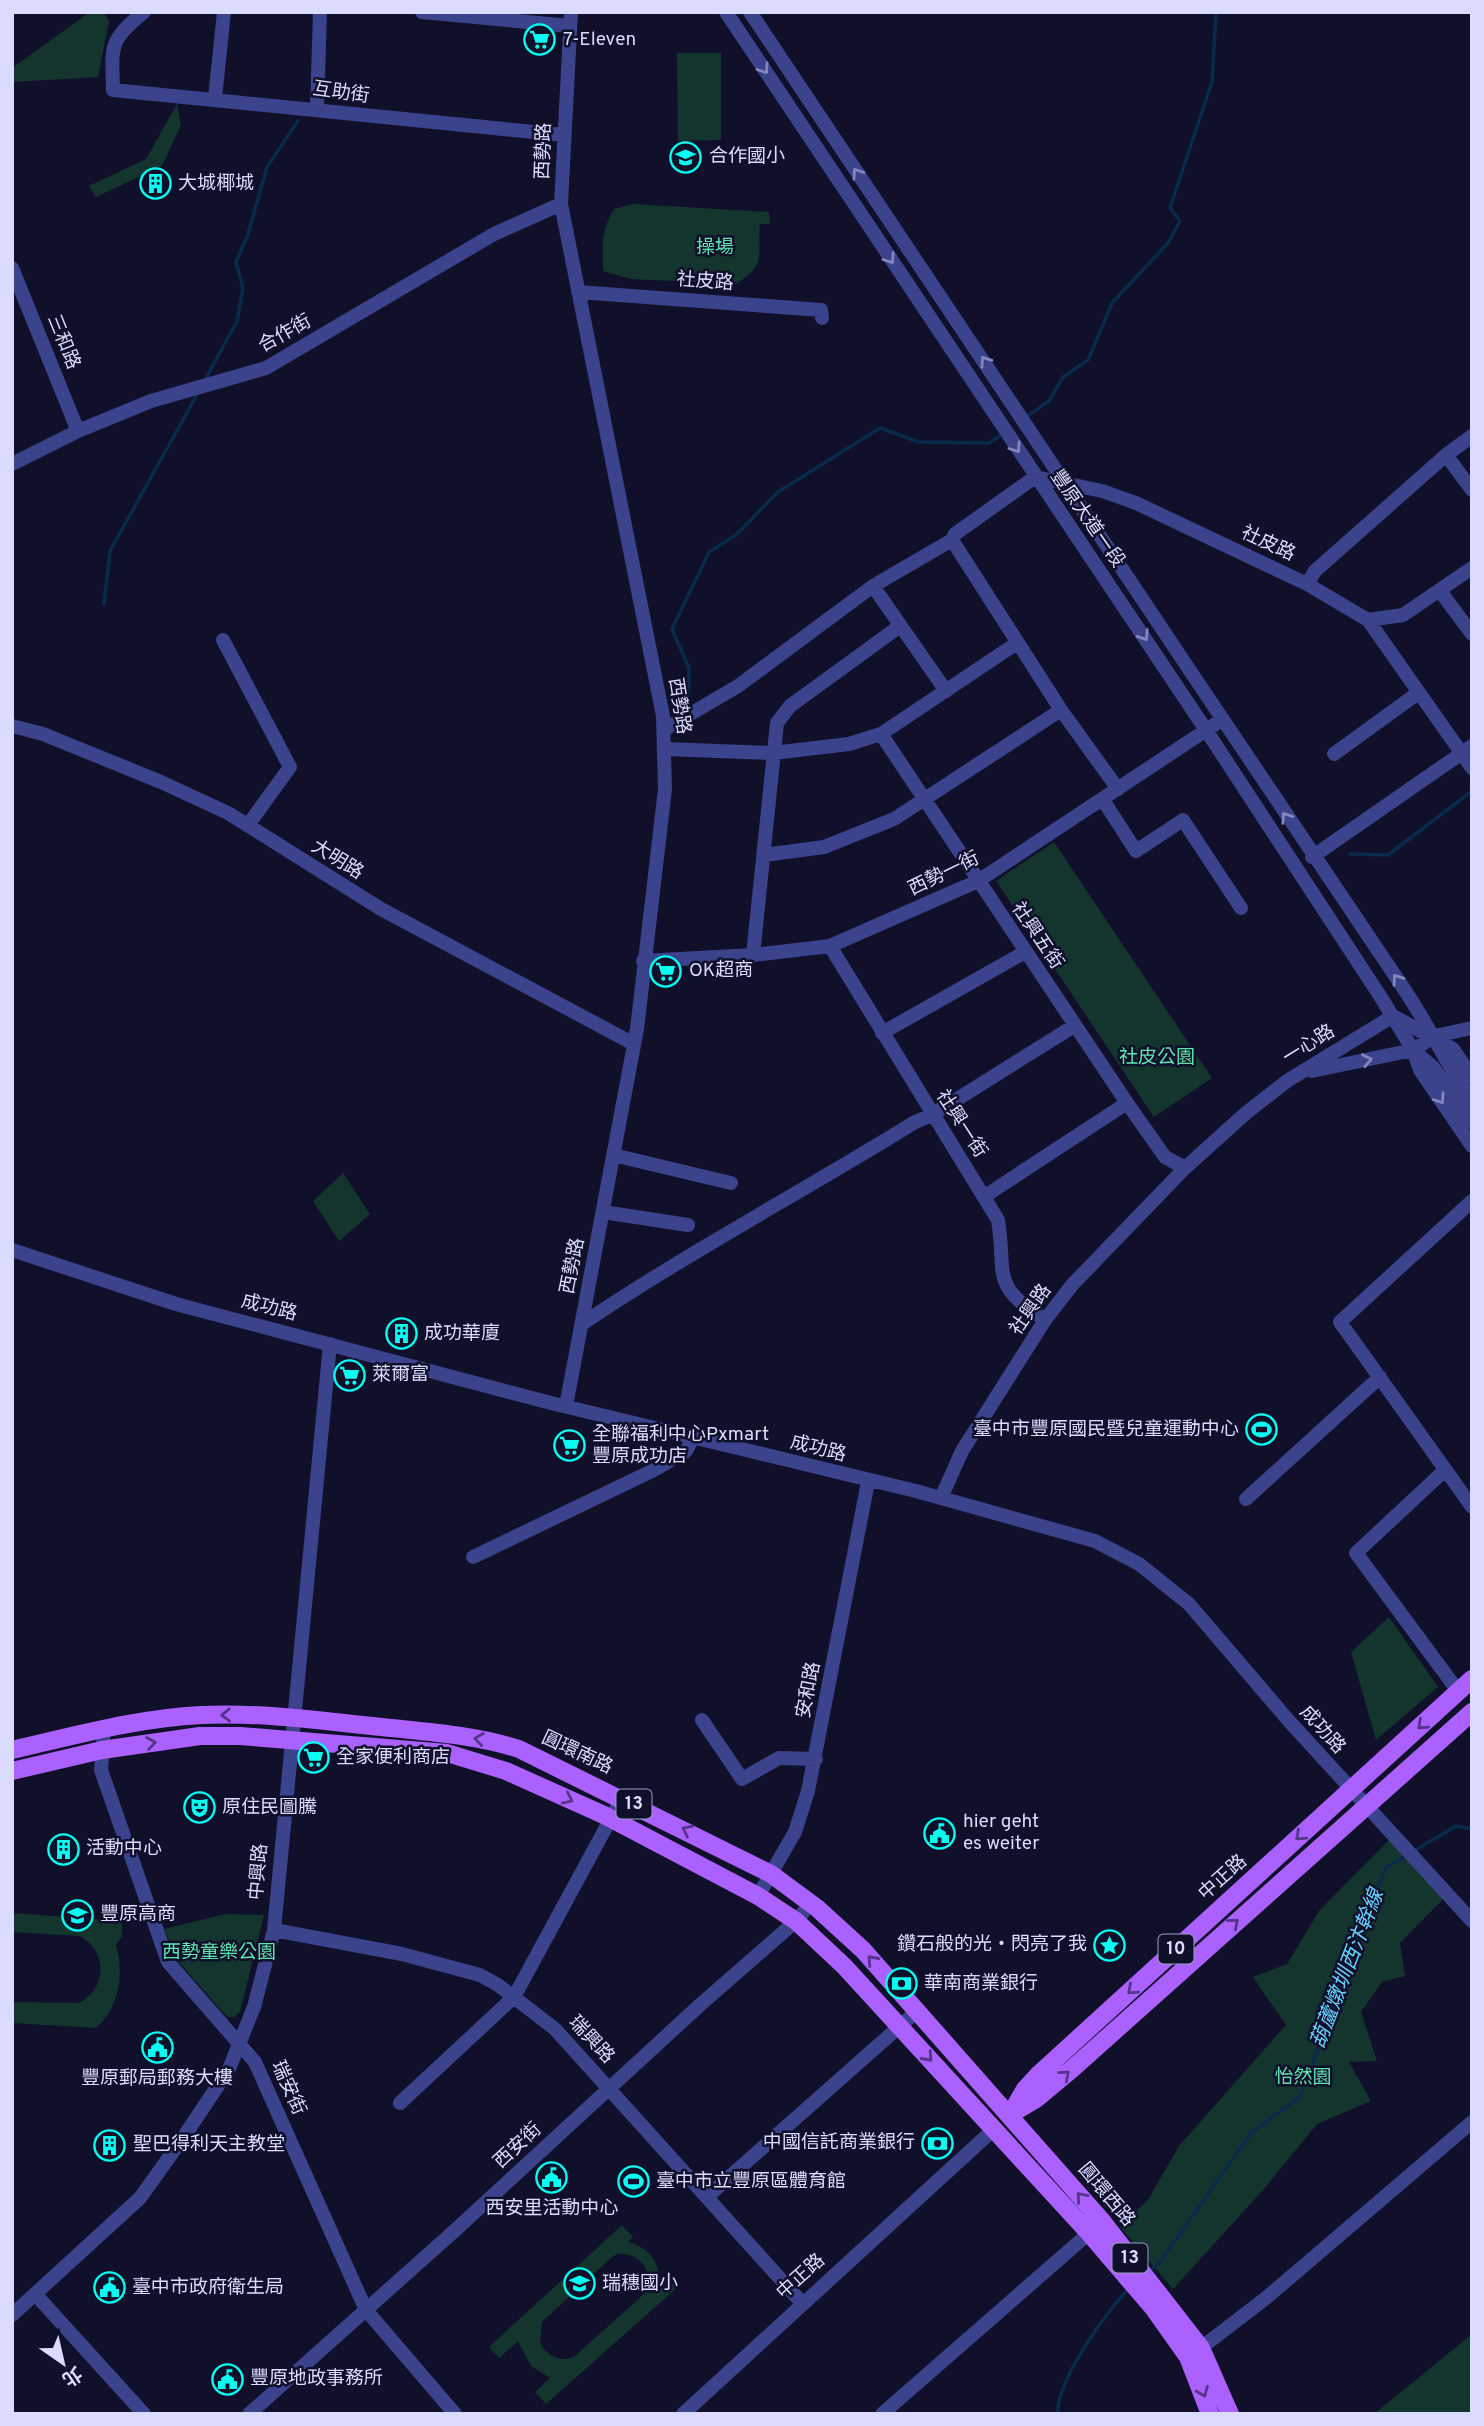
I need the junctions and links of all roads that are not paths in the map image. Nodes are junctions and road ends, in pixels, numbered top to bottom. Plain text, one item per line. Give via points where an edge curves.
1 (144, 12) edge
2 (224, 12) edge
3 (320, 12) edge
4 (422, 12) edge
5 (726, 12) edge
6 (750, 12) edge
7 (570, 19) edge
8 (215, 98) junction
9 (317, 108) junction
10 (564, 135) junction
11 (561, 204) junction
12 (12, 268) edge
13 (578, 292) junction
14 (822, 318) dead end
15 (78, 431) junction
16 (1472, 436) edge
17 (1446, 455) junction
18 (12, 464) edge
19 (1035, 478) junction
20 (1067, 485) junction
21 (1472, 490) edge
22 (952, 540) junction
23 (1472, 568) edge
24 (1307, 584) junction
25 (873, 586) junction
26 (1440, 591) junction
27 (1368, 621) junction
28 (900, 626) junction
29 (1472, 634) edge
30 (223, 640) dead end
31 (1017, 643) junction
32 (946, 691) junction
33 (1418, 693) junction
34 (1062, 710) junction
35 (1223, 719) junction
36 (12, 726) edge
37 (665, 729) junction
38 (1206, 730) junction
39 (881, 734) junction
40 (666, 749) junction
41 (1466, 749) edge
42 (773, 753) junction
43 (1334, 754) dead end
44 (1472, 768) edge
45 (1118, 789) junction
46 (1103, 800) junction
47 (924, 802) junction
48 (248, 825) junction
49 (764, 855) junction
50 (1312, 857) junction
51 (978, 881) junction
52 (1241, 908) dead end
53 (830, 946) junction
54 (1025, 952) junction
55 (753, 955) junction
56 (643, 961) junction
57 (1393, 1016) junction
58 (1074, 1026) junction
59 (1472, 1028) edge
60 (882, 1033) junction
61 (1435, 1037) junction
62 (634, 1044) junction
63 (1413, 1050) junction
64 (1300, 1073) junction
65 (1472, 1077) edge
66 (1464, 1098) edge
67 (1127, 1103) junction
68 (932, 1115) junction
69 (1472, 1122) edge
70 (1472, 1146) edge
71 (613, 1155) junction
72 (1185, 1168) junction
73 (731, 1183) dead end
74 (985, 1196) junction
75 (1472, 1200) edge
76 (603, 1212) junction
77 (688, 1225) dead end
78 (12, 1250) edge
79 (1045, 1320) junction
80 (582, 1324) junction
81 (331, 1343) junction
82 (1380, 1377) junction
83 (566, 1406) junction
84 (693, 1438) junction
85 (1445, 1470) junction
86 (867, 1482) junction
87 (941, 1498) junction
88 (1246, 1499) dead end
89 (1472, 1507) edge
90 (473, 1557) dead end
91 (1472, 1679) edge
92 (1458, 1691) junction
93 (1472, 1712) edge
94 (294, 1718) junction
95 (702, 1720) dead end
96 (104, 1730) junction
97 (290, 1741) junction
98 (12, 1750) edge
99 (102, 1750) junction
100 (816, 1759) junction
101 (12, 1771) edge
102 (1351, 1790) junction
103 (622, 1798) junction
104 (1366, 1807) junction
105 (610, 1819) junction
106 (771, 1874) junction
107 (758, 1895) junction
108 (811, 1903) junction
109 (796, 1921) junction
110 (1472, 1921) edge
111 (274, 1930) junction
112 (514, 1997) junction
113 (917, 2011) junction
114 (900, 2025) junction
115 (239, 2044) junction
116 (609, 2088) junction
117 (400, 2103) dead end
118 (1010, 2115) junction
119 (1472, 2122) edge
120 (993, 2130) junction
121 (708, 2196) junction
122 (1096, 2227) junction
123 (36, 2295) junction
124 (803, 2304) junction
125 (366, 2310) junction
126 (12, 2315) edge
127 (1195, 2353) junction
128 (144, 2414) edge
129 (249, 2414) edge
130 (456, 2414) edge
131 (683, 2414) edge
132 (882, 2414) edge
133 (1210, 2414) edge
134 (1230, 2414) edge

1 - 8 street, 互助街 via 113,45 113,90
2 - 8 street
3 - 9 street
4 - 7 street
5 -> 19 street, 豐原大道一段
20 -> 6 street, 豐原大道一段
7 - 10 street, 西勢路
8 - 9 street, 互助街
9 - 10 street, 互助街
10 - 11 street, 西勢路
11 - 13 street, 西勢路
11 - 15 street, 合作街 via 494,234 266,368 151,401
12 - 15 street, 三和路
13 - 14 street, 社皮路 via 821,310
13 - 37 street, 西勢路
15 - 18 street, 合作街
16 - 17 street
17 - 21 street
17 - 24 street via 1315,571
19 - 20 street, 社皮路
19 - 22 street
19 -> 38 street, 豐原大道一段
20 - 24 street, 社皮路 via 1136,503
20 - 35 street, 豐原大道一段
22 - 25 street
22 - 31 street
23 - 26 street
24 - 27 street, 社皮路
25 - 28 street
25 - 37 street via 738,686
26 - 27 street via 1403,615
26 - 29 street
27 - 33 street
28 - 32 street
28 - 42 street via 790,706 777,723
30 - 48 street via 290,767
31 - 32 street
31 - 34 street
32 - 39 street
33 - 41 street
33 - 43 street
34 - 45 street
34 - 47 street
35 - 38 street, 西勢一街
50 -> 35 street, 豐原大道一段
36 - 48 street, 大明路 via 161,782
37 - 40 street, 西勢路
38 - 45 street, 西勢一街
38 - 57 street, 豐原大道一段
39 - 42 street via 849,744
39 - 47 street, 社興五街
40 - 42 street
40 - 56 street, 西勢路
41 - 44 street
41 - 50 street
42 - 49 street
45 - 46 street, 西勢一街
46 - 51 street, 西勢一街
46 - 52 street via 1136,851 1182,820
47 - 49 street via 824,847
47 - 51 street, 社興五街
48 - 62 street, 大明路 via 382,909
49 - 55 street
61 -> 50 street, 豐原大道一段
51 - 53 street, 西勢一街
51 - 54 street, 社興五街
53 - 55 street, 西勢一街
53 - 60 street, 社興一街
54 - 58 street, 社興五街
54 - 60 street
55 - 56 street, 西勢一街
56 - 62 street, 西勢路
57 - 61 street
57 - 63 street, 豐原大道一段
57 - 64 street, 一心路
58 - 67 street, 社興五街
58 - 68 street
59 - 61 street
60 - 68 street, 社興一街
61 - 63 street
61 - 65 street, 豐原大道一段 via 1453,1049
61 - 66 street, 豐原大道一段
62 - 71 street, 西勢路
64 -> 63 street
63 - 66 street, 豐原大道一段
63 -> 70 street, 豐原大道一段 via 1420,1070
64 - 72 street, 一心路
66 - 69 street
67 - 72 street, 社興五街 via 1166,1157
67 - 74 street
68 - 74 street, 社興一街
68 - 80 street via 710,1240
71 - 73 street
71 - 76 street, 西勢路
72 - 79 street, 社興路 via 1072,1285
74 - 79 street, 社興一街 via 998,1220 999,1260 1007,1290
75 - 82 street via 1340,1322
76 - 77 street
76 - 80 street, 西勢路
78 - 81 street, 成功路 via 176,1304
79 - 87 street, 社興路 via 962,1451
80 - 83 street, 西勢路
81 - 83 street, 成功路
81 - 94 street, 中興路
82 - 85 street
82 - 88 street
83 - 84 street, 成功路
84 - 86 street, 成功路
84 - 90 street via 686,1451 645,1475
85 - 89 street
85 - 92 street via 1356,1553
86 - 87 street, 成功路
86 - 100 street, 安和路
87 - 102 street, 成功路 via 1095,1541 1139,1564 1189,1604
91 - 92 main road, 中正路 / 10
92 -> 102 main road, 中正路 / 10
93 - 104 main road, 中正路 / 10
94 -> 96 main road, 圓環南路 / 13 via 198,1715
94 - 97 street, 中興路
103 -> 94 main road, 圓環南路 / 13 via 496,1742
95 - 100 street via 742,1779 779,1758
96 - 98 main road, 圓環南路 / 13
96 - 99 street, 瑞安街
99 -> 97 main road, 13 via 200,1736
97 -> 105 main road, 13 via 447,1753 506,1771
97 - 111 street, 中興路
99 - 101 main road, 13
99 - 115 street, 瑞安街 via 102,1770 113,1809 168,1962
100 - 106 street, 安和路 via 795,1832
102 - 104 street, 成功路
102 -> 118 main road, 中正路 / 10 via 1038,2075
103 - 105 street
106 -> 103 main road, 圓環南路 / 13
104 - 110 street, 成功路
118 -> 104 main road, 中正路 / 10 via 1072,2069
105 - 107 main road, 13
105 - 112 street
106 - 107 street, 安和路
106 - 108 main road, 圓環南路 / 13
107 - 109 main road, 13
108 - 109 street, 西安街
113 -> 108 main road, 圓環南路 / 13 via 863,1950
109 - 114 main road, 13
109 - 116 street, 西安街
111 - 112 street, 瑞興路 via 402,1954 480,1975
111 - 115 street, 中興路
112 - 116 street, 瑞興路 via 555,2029
112 - 117 street
113 - 114 street
113 - 118 main road, 圓環南路 / 13
114 -> 120 main road, 13
114 - 121 street
115 - 123 street, 中興路 via 229,2069 140,2198
115 - 125 street, 瑞安街 via 256,2062
116 - 121 street, 瑞興路
116 - 125 street, 西安街
118 - 120 main road, 中正路 / 10
122 -> 118 main road, 圓環西路 / 13
119 - 127 street
120 - 122 main road, 圓環西路 / 13
120 - 124 street, 中正路
121 - 124 street, 瑞興路
122 - 127 main road, 圓環西路 / 13 via 1154,2309
122 - 132 street
123 - 126 street, 中興路
123 - 128 street
124 - 131 street, 中正路
125 - 129 street, 西安街
125 - 130 street, 瑞安街
127 -> 133 main road, 圓環西路 / 13
127 - 134 main road, 圓環西路 / 13

